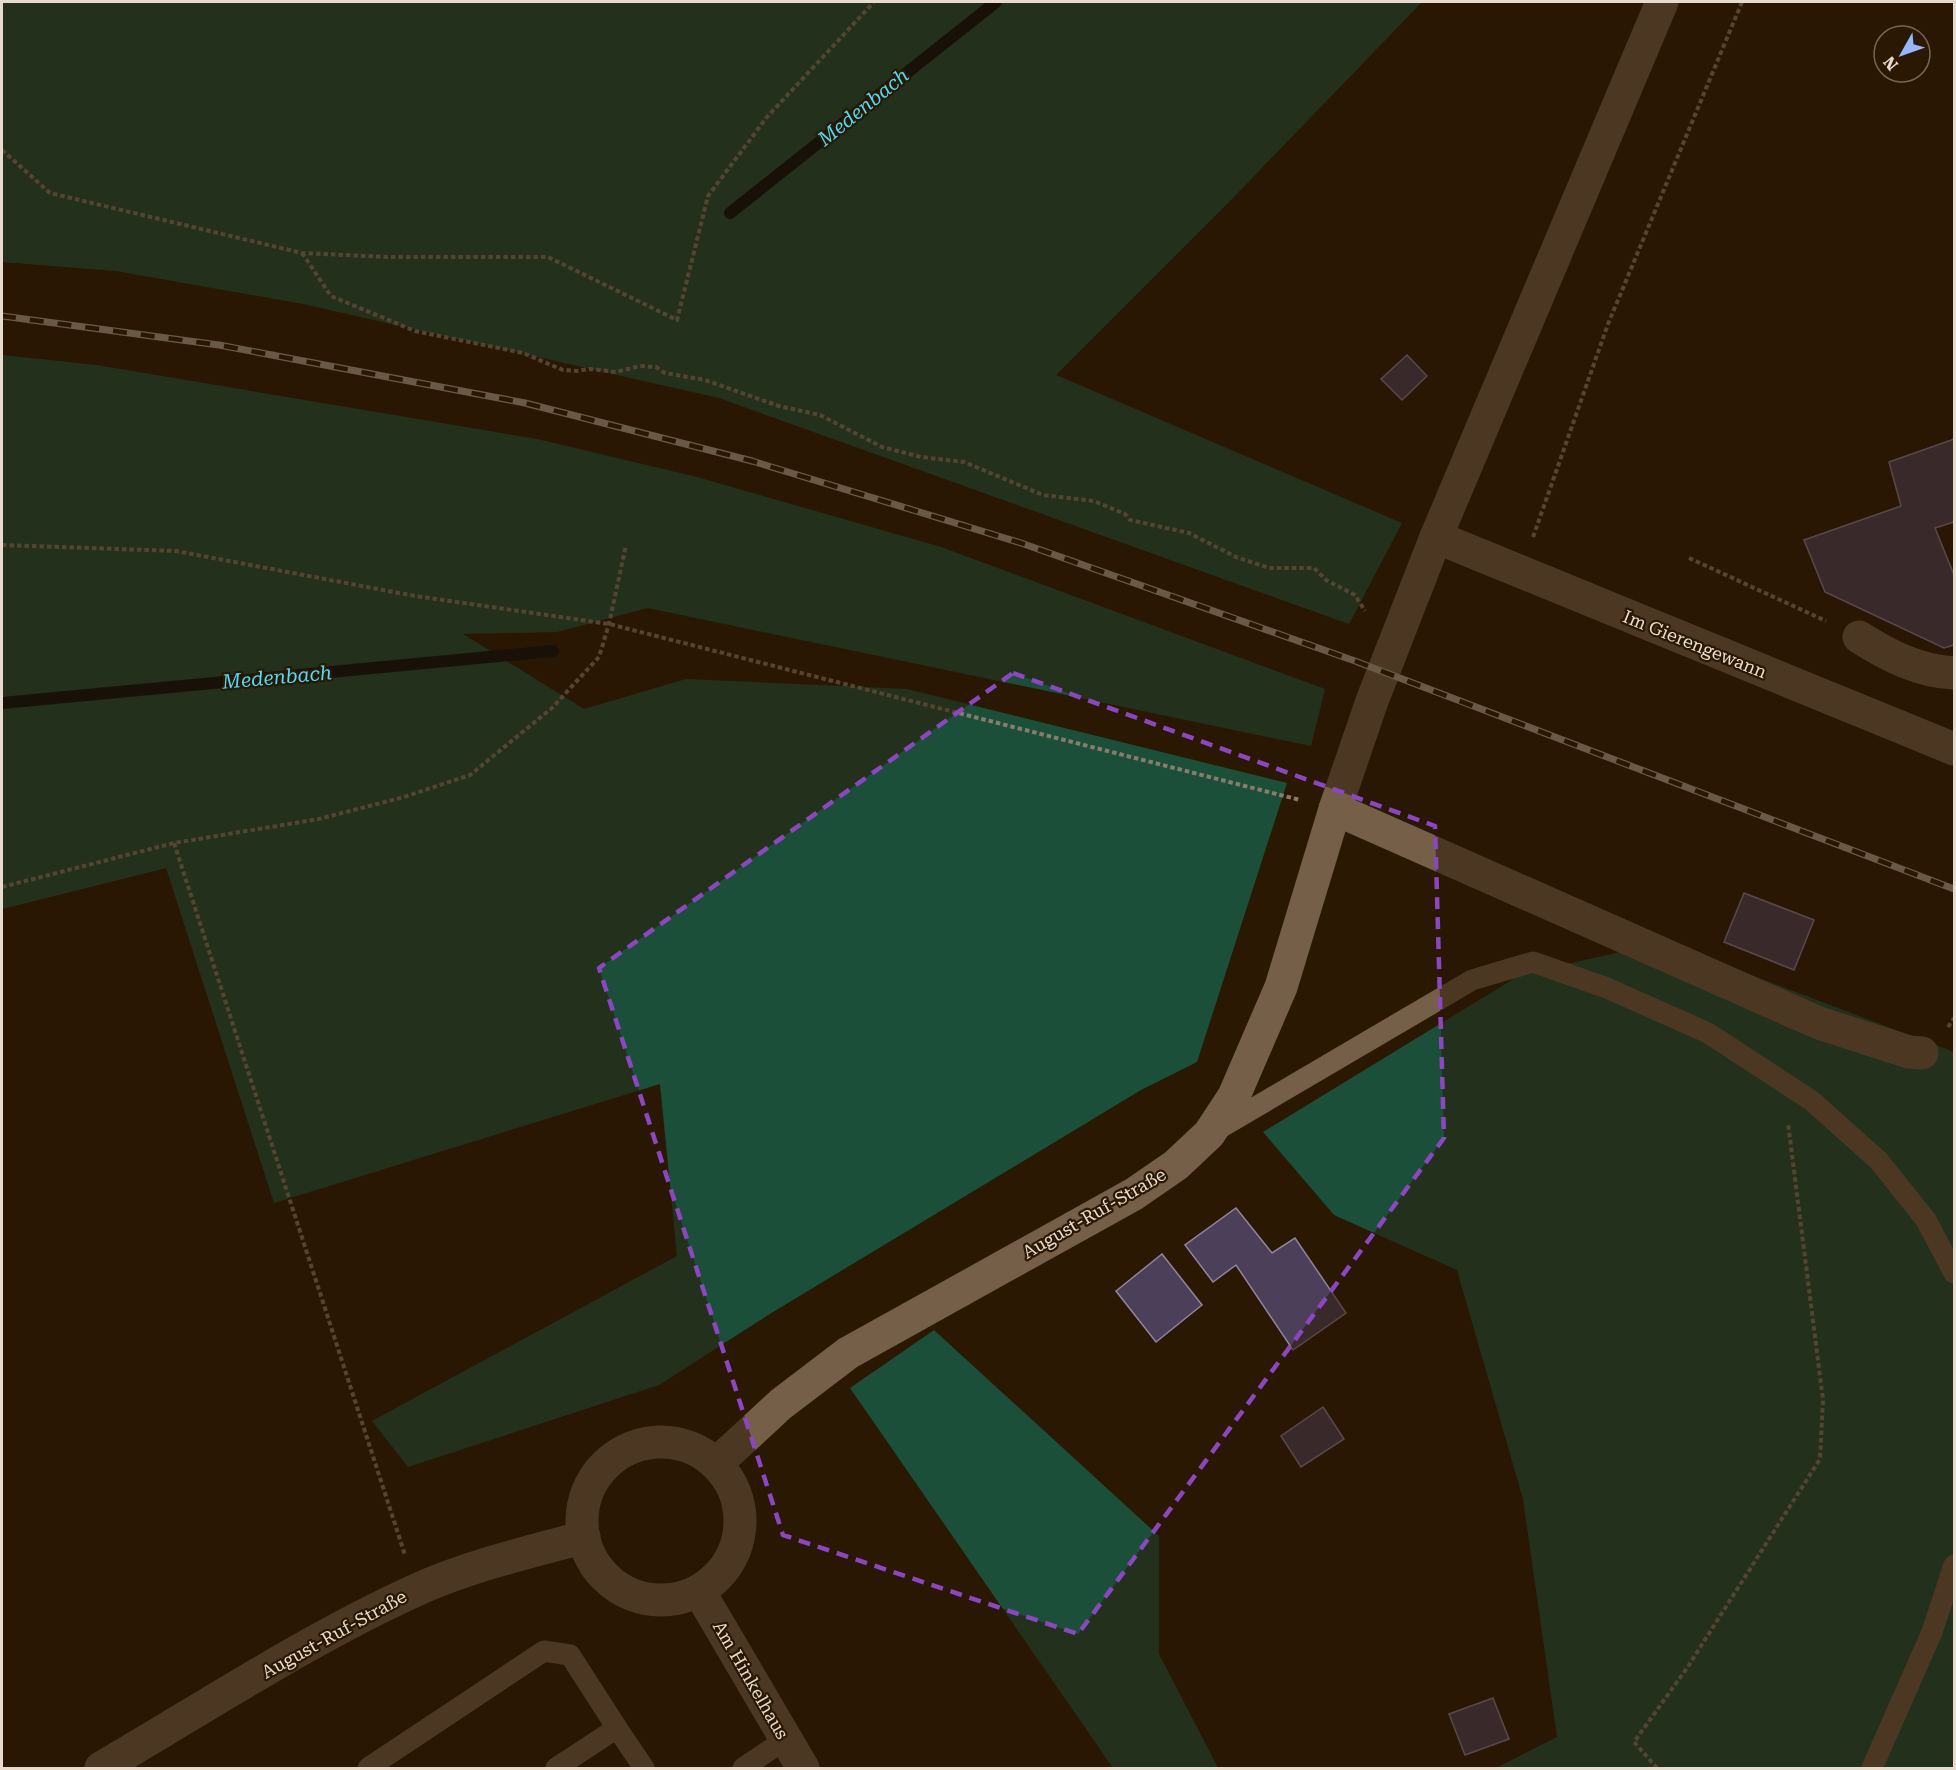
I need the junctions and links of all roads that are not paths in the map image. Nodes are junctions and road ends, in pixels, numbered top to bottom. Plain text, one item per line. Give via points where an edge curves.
1 (1662, 2) edge
2 (1436, 537) junction
3 (1859, 637) road end
4 (1954, 673) edge
5 (1954, 749) edge
6 (1335, 809) junction
7 (1922, 1053) dead end
8 (1209, 1134) junction
9 (1954, 1273) edge
10 (716, 1464) junction
11 (584, 1537) junction
12 (1954, 1565) edge
13 (699, 1591) junction
14 (617, 1728) junction
15 (786, 1739) junction
16 (100, 1768) edge
17 (368, 1768) edge
18 (556, 1768) edge
19 (644, 1768) edge
20 (744, 1768) edge
21 (803, 1768) edge
22 (1872, 1768) edge

1 - 2 main road, August-Ruf-Straße
2 - 5 main road, Im Gierengewann
2 - 6 main road, August-Ruf-Straße
3 - 4 main road via 1890,657 1934,672
6 - 7 main road via 1819,1023
6 - 8 main road, August-Ruf-Straße via 1281,987 1234,1096
8 - 9 lane via 1472,980 1533,962 1607,988 1708,1033 1782,1080 1842,1125 1879,1161 1926,1220
8 - 10 main road, August-Ruf-Straße via 1176,1165 1134,1194 848,1353 782,1404
10 - 11 main road via 682,1444 642,1444 623,1451 594,1479 582,1517
10 - 13 main road via 732,1484 740,1533 728,1563
11 - 13 main road via 592,1560 602,1573 628,1593 651,1600 676,1599
11 - 16 main road, August-Ruf-Straße via 480,1566 416,1590 358,1618
12 - 22 lane via 1932,1632
13 - 15 main road, Am Hinkelhaus
14 - 17 lane via 570,1655 544,1651
14 - 18 lane
14 - 19 lane
15 - 20 lane
15 - 21 main road, Am Hinkelhaus

